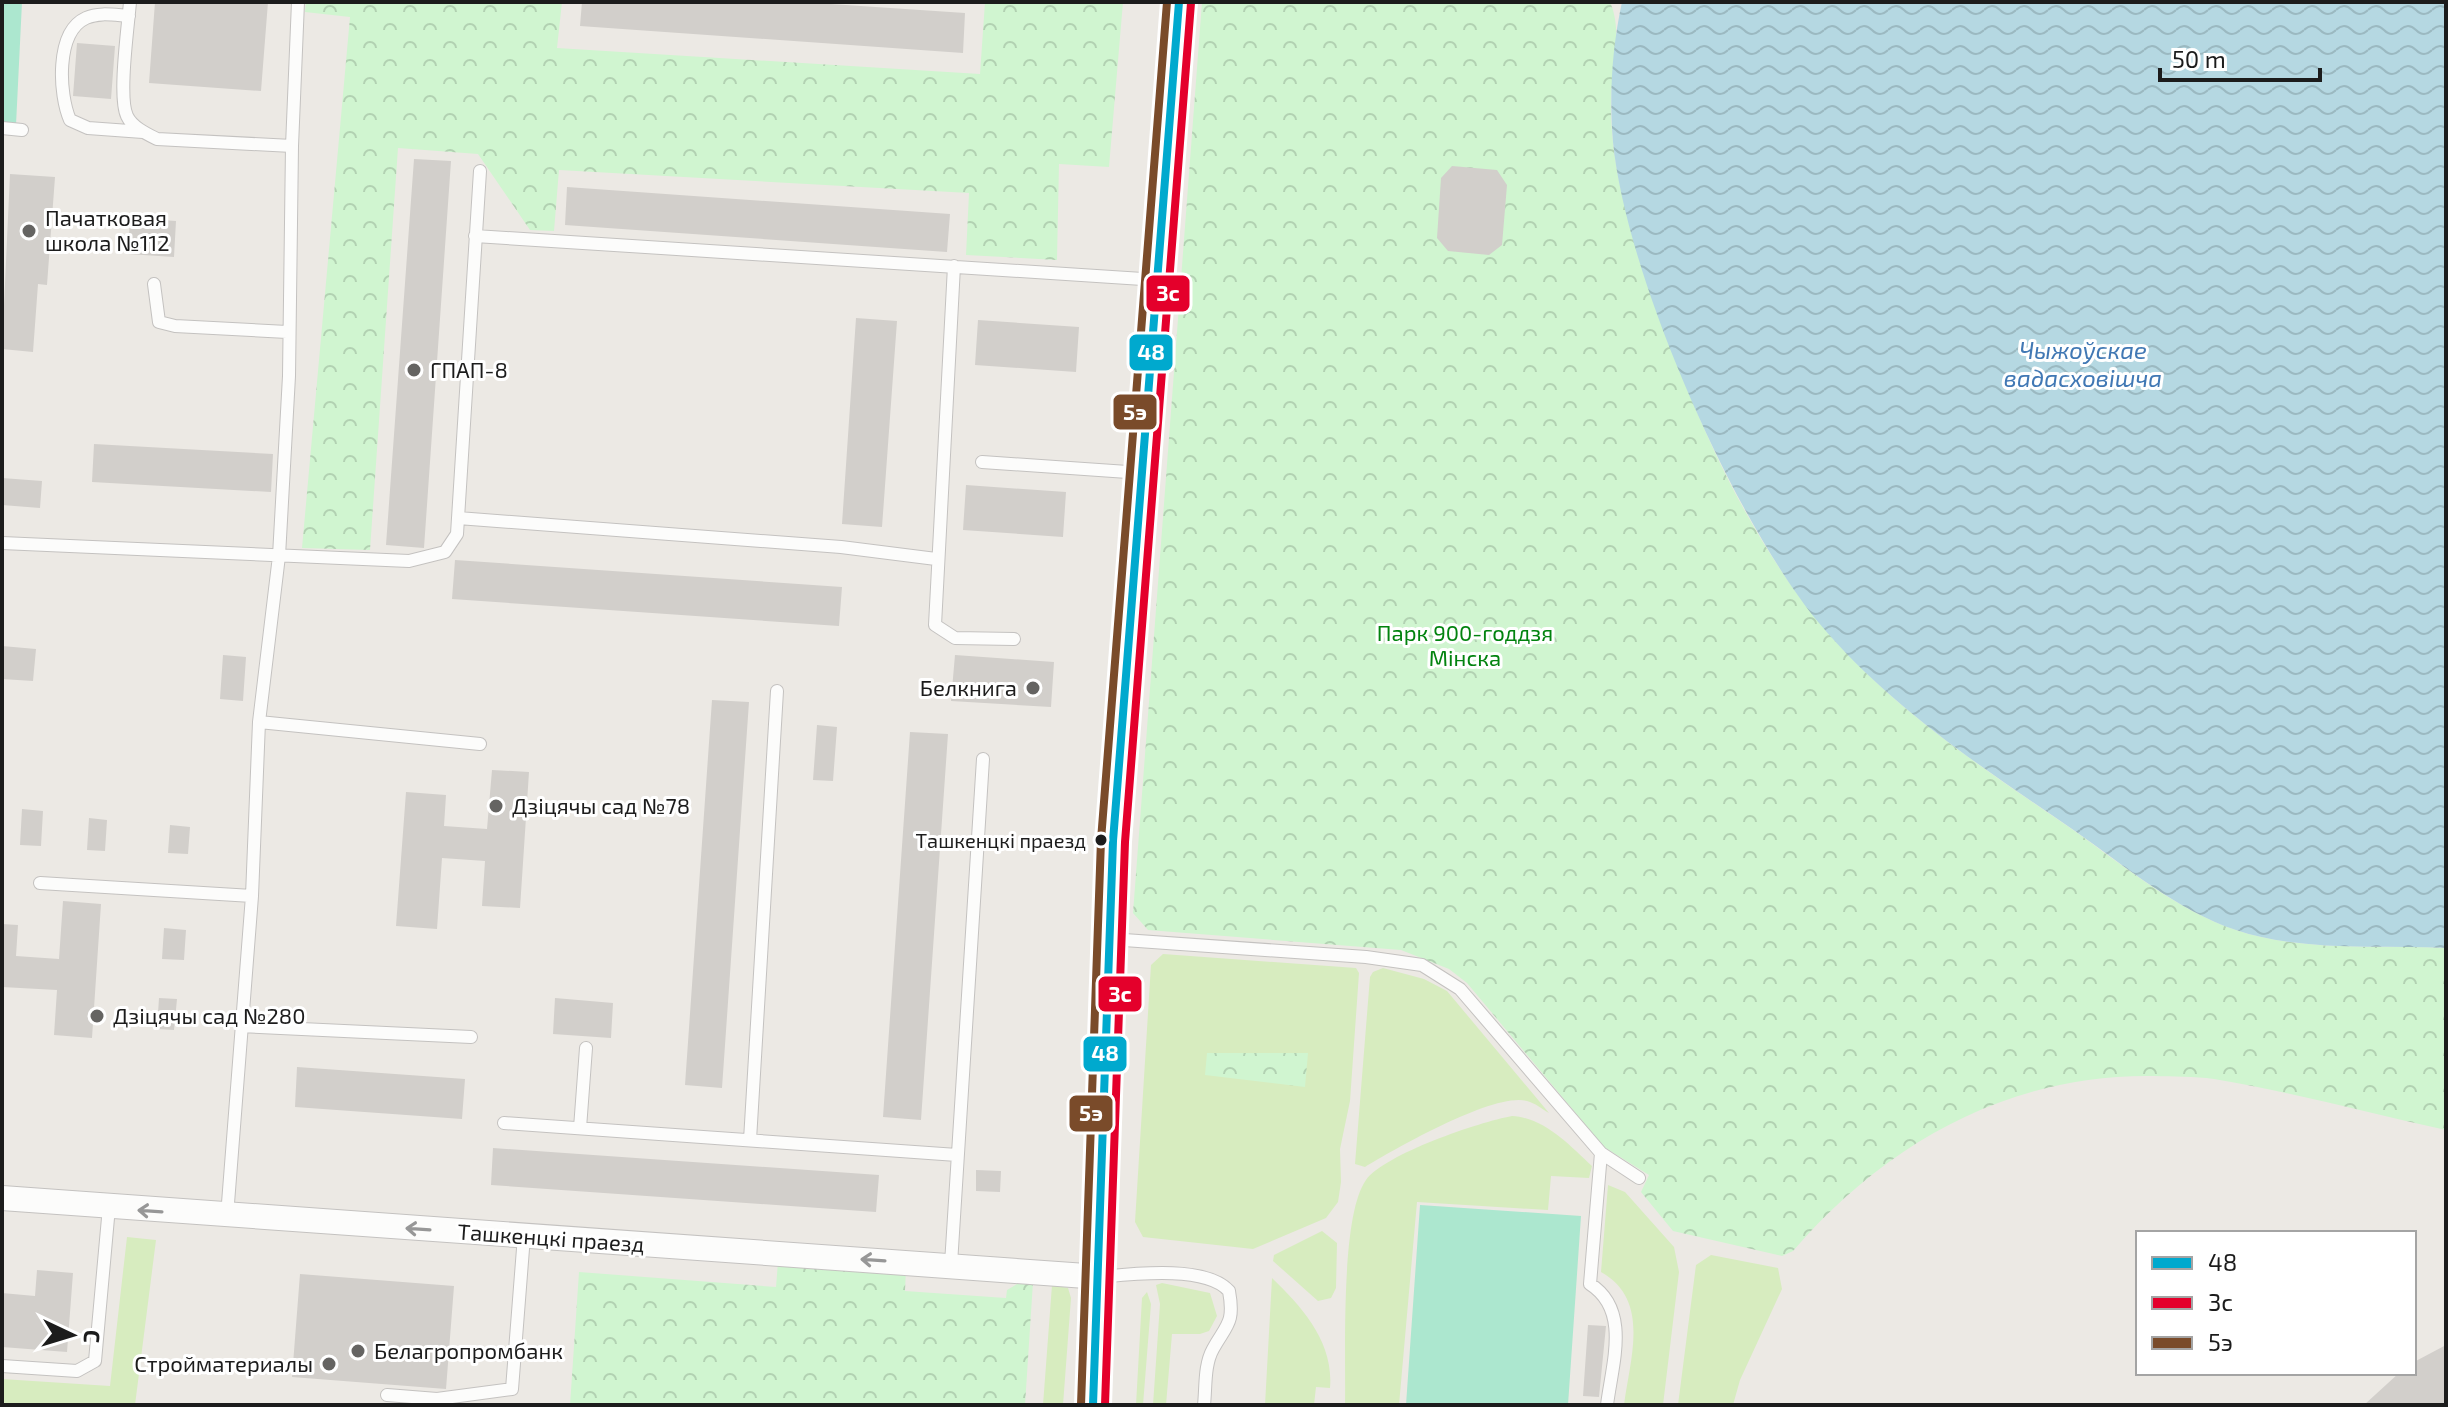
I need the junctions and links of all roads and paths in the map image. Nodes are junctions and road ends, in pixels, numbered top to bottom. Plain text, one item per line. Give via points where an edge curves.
1 (130, 2) edge
2 (298, 2) edge
3 (1179, 2) edge
4 (129, 16) junction
5 (2, 128) edge
6 (22, 130) dead end
7 (143, 132) junction
8 (292, 146) junction
9 (480, 171) dead end
10 (475, 236) junction
11 (954, 266) junction
12 (1158, 280) junction
13 (154, 284) dead end
14 (287, 332) junction
15 (982, 462) dead end
16 (1143, 474) junction
17 (458, 518) junction
18 (2, 543) edge
19 (279, 556) junction
20 (936, 559) junction
21 (1014, 639) dead end
22 (777, 691) dead end
23 (259, 722) junction
24 (480, 744) dead end
25 (983, 759) dead end
26 (40, 883) dead end
27 (252, 896) junction
28 (1107, 939) junction
29 (240, 1026) junction
30 (471, 1037) dead end
31 (586, 1048) dead end
32 (504, 1123) dead end
33 (580, 1128) junction
34 (750, 1140) junction
35 (1601, 1153) junction
36 (957, 1155) junction
37 (1639, 1178) dead end
38 (2, 1198) edge
39 (109, 1207) junction
40 (227, 1217) junction
41 (524, 1236) junction
42 (951, 1264) junction
43 (1100, 1277) junction
44 (2, 1366) edge
45 (387, 1395) dead end
46 (437, 1402) edge
47 (1093, 1405) edge
48 (1204, 1405) edge
49 (1607, 1405) edge

1 - 4 lane
2 - 8 lane
3 - 12 street
4 - 7 lane via 124,99 127,118
4 - 7 lane via 98,14 74,26 66,39 62,102 70,120 88,128
5 - 6 lane
7 - 8 lane via 157,139
8 - 14 lane
9 - 10 lane
10 - 11 lane
10 - 17 lane
11 - 12 lane
11 - 20 lane
12 - 16 street
13 - 14 lane via 159,322
14 - 19 lane
15 - 16 lane
16 - 28 street
17 - 19 lane via 457,534 445,552 409,561
17 - 20 lane
18 - 19 lane
19 - 23 lane
20 - 21 lane via 935,625 955,638
22 - 34 lane
23 - 24 lane
23 - 27 lane
25 - 36 lane
26 - 27 lane
27 - 29 lane
28 - 35 lane via 1422,965 1460,989
28 - 43 street
29 - 30 lane
29 - 40 lane
31 - 33 lane
32 - 33 lane
33 - 34 lane
34 - 36 lane
35 - 37 lane
35 - 49 lane via 1590,1284 1613,1306 1616,1324
36 - 42 lane
38 - 39 street, Ташкенцкі праезд
40 -> 39 street, Ташкенцкі праезд
39 - 44 lane via 95,1361 77,1371
41 -> 40 street, Ташкенцкі праезд
42 -> 41 street, Ташкенцкі праезд
41 - 46 lane via 512,1389
42 - 43 street, Ташкенцкі праезд
43 - 47 street
43 - 48 lane via 1187,1276 1212,1279 1229,1291 1229,1324 1210,1358
45 - 46 lane

